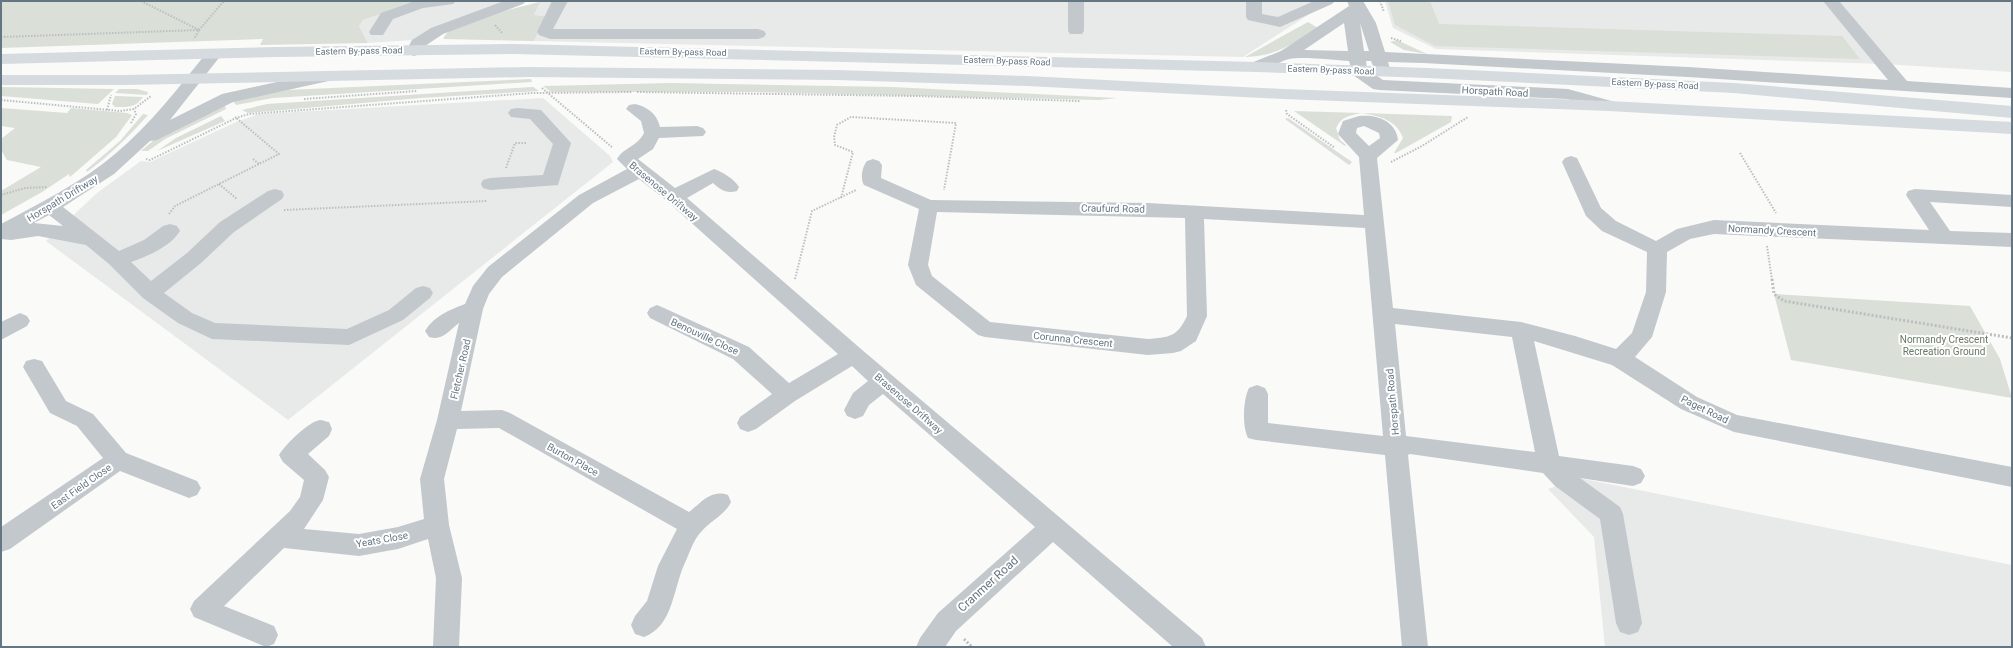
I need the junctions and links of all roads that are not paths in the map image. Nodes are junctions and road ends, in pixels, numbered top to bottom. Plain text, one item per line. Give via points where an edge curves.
1 (448, 1) edge
2 (518, 1) edge
3 (560, 1) edge
4 (1076, 1) edge
5 (1254, 1) edge
6 (1327, 1) edge
7 (1831, 1) edge
8 (1356, 4) edge
9 (1076, 31) dead end
10 (377, 32) dead end
11 (758, 34) dead end
12 (414, 50) junction
13 (214, 54) junction
14 (1288, 54) junction
15 (1, 59) edge
16 (1358, 64) junction
17 (1257, 67) junction
18 (1380, 71) junction
19 (327, 76) junction
20 (194, 79) junction
21 (1, 80) edge
22 (1902, 86) junction
23 (2012, 93) edge
24 (1363, 96) junction
25 (1610, 106) junction
26 (635, 109) dead end
27 (2012, 112) edge
28 (518, 113) dead end
29 (2012, 128) edge
30 (697, 132) dead end
31 (653, 133) junction
32 (140, 150) junction
33 (1571, 162) dead end
34 (633, 165) junction
35 (1369, 165) road end
36 (872, 173) road end
37 (495, 184) road end
38 (730, 187) dead end
39 (276, 195) dead end
40 (674, 197) junction
41 (2012, 201) edge
42 (50, 206) junction
43 (935, 206) junction
44 (1194, 212) junction
45 (1375, 222) junction
46 (168, 224) road end
47 (1, 232) edge
48 (1, 236) edge
49 (1944, 238) junction
50 (2012, 240) edge
51 (97, 244) junction
52 (1657, 250) junction
53 (116, 259) junction
54 (423, 292) dead end
55 (150, 293) junction
56 (473, 309) junction
57 (657, 314) dead end
58 (1384, 315) junction
59 (20, 321) dead end
60 (1521, 330) junction
61 (436, 331) dead end
62 (1, 332) edge
63 (853, 355) junction
64 (1620, 359) junction
65 (34, 367) dead end
66 (883, 381) junction
67 (1257, 394) dead end
68 (787, 395) junction
69 (856, 410) dead end
70 (448, 420) junction
71 (748, 423) dead end
72 (321, 430) dead end
73 (1395, 447) junction
74 (118, 460) junction
75 (1549, 464) junction
76 (1633, 476) dead end
77 (2012, 477) edge
78 (189, 488) dead end
79 (719, 502) dead end
80 (691, 524) junction
81 (437, 525) junction
82 (1053, 526) junction
83 (278, 537) junction
84 (1, 542) edge
85 (1629, 622) dead end
86 (644, 625) dead end
87 (265, 635) dead end
88 (446, 647) edge
89 (929, 647) edge
90 (1193, 647) edge
91 (1415, 647) edge

1 - 10 street via 421,4 387,16
2 - 12 street via 497,5 433,33 418,43
3 - 11 street via 546,28 545,32 550,34
4 - 9 street
5 - 6 street via 1254,17 1280,22
7 - 22 street
8 - 14 street
8 - 16 street via 1352,22
8 - 18 street via 1368,23
12 - 13 highway, Eastern By-pass Road
12 - 17 highway, Eastern By-pass Road via 673,52
13 - 15 highway, Eastern By-pass Road
13 - 20 street
14 - 16 street
14 - 17 street
16 - 17 highway, Eastern By-pass Road
16 - 18 highway, Eastern By-pass Road
18 - 22 street via 1688,72
18 - 24 street
18 - 25 street, Horspath Road via 1568,94
18 - 27 highway, Eastern By-pass Road via 1734,88
19 - 20 highway, Eastern By-pass Road
19 - 24 highway, Eastern By-pass Road via 528,72 837,75
19 - 32 street via 228,98
20 - 21 highway, Eastern By-pass Road
20 - 32 street
22 - 23 street
24 - 25 highway, Eastern By-pass Road
25 - 29 highway, Eastern By-pass Road
26 - 31 street via 649,118
28 - 37 street via 535,114 562,143 551,181
30 - 31 street
31 - 34 street, Fletcher Road
32 - 42 street, Horspath Driftway via 121,159 89,184
33 - 52 street via 1593,211 1609,226
34 - 40 street, Brasenose Driftway
34 - 56 street, Fletcher Road via 495,272 480,291
35 - 45 street, Horspath Road
36 - 43 street, Craufurd Road
38 - 40 street via 714,175
39 - 55 street via 227,227 194,258
40 - 63 street, Brasenose Driftway
41 - 49 street via 1914,195
42 - 47 street, Horspath Driftway
42 - 51 street
43 - 44 street, Craufurd Road
43 - 44 street, Corunna Crescent via 918,265 922,280 985,329 1148,347 1173,344 1189,335 1196,316
44 - 45 street, Craufurd Road
45 - 58 street, Horspath Road
46 - 53 street via 158,241 135,254
48 - 51 street via 19,230 51,229
49 - 50 street, Normandy Crescent
49 - 52 street, Normandy Crescent via 1714,227 1684,234
51 - 53 street
52 - 64 street via 1656,292 1641,337
53 - 55 street
54 - 55 street via 396,315 349,337 212,331 185,318
56 - 61 street via 451,318
56 - 70 street, Fletcher Road
57 - 68 street, Benouville Close via 741,353
58 - 60 street, Paget Road
58 - 73 street, Horspath Road via 1396,434
59 - 62 street
60 - 64 street, Paget Road
60 - 75 street
63 - 66 street, Brasenose Driftway
63 - 68 street
64 - 77 street, Paget Road via 1688,403 1734,423
65 - 74 street, East Field Close via 58,407 85,420
66 - 69 street via 861,399
66 - 82 street, Brasenose Driftway
67 - 73 street via 1256,431
68 - 71 street
70 - 80 street, Burton Place via 502,419
70 - 81 street, Fletcher Road via 432,479
72 - 83 street via 291,455 317,477 311,500 299,518
73 - 75 street via 1410,445
73 - 91 street, Horspath Road
74 - 78 street
74 - 84 street, East Field Close
75 - 76 street
75 - 85 street via 1563,479 1611,514
79 - 80 street
80 - 86 street via 671,566 658,607
81 - 83 street, Yeats Close via 398,538 359,545
81 - 88 street, Fletcher Road via 449,578
82 - 89 street, Cranmer Road via 947,622
82 - 90 street, Brasenose Driftway
83 - 87 street via 203,609

